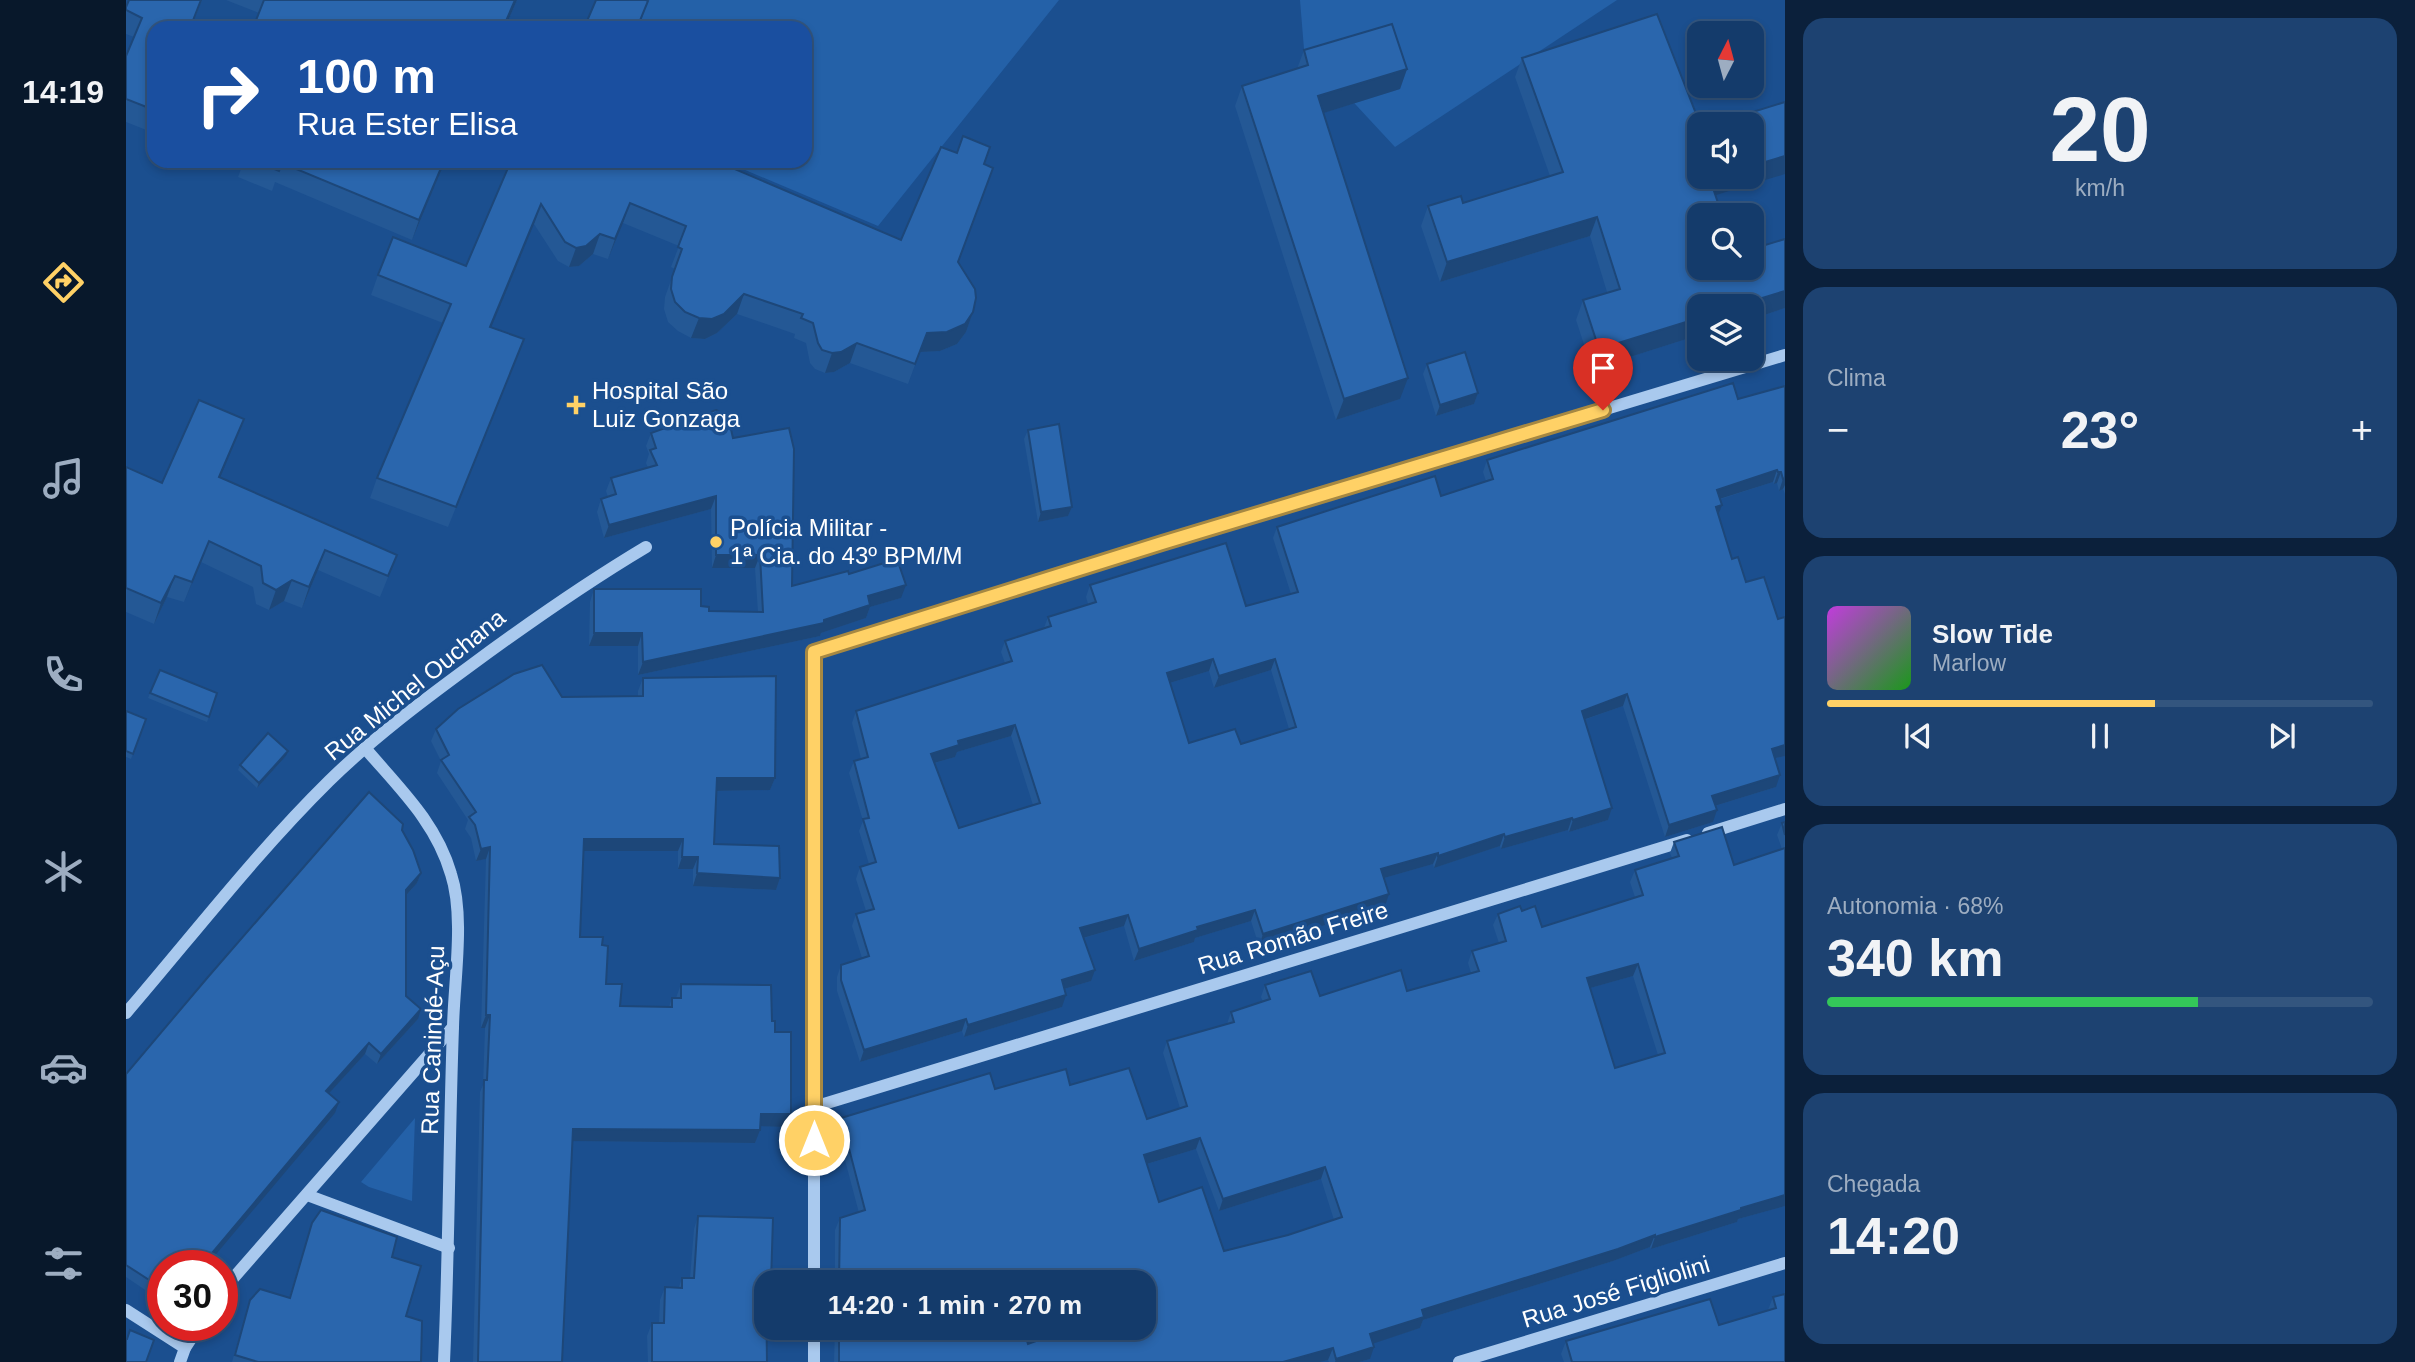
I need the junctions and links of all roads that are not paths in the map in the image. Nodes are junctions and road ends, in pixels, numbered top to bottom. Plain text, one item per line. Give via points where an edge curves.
1 (1785, 355) edge
2 (646, 547) dead end
3 (365, 748) junction
4 (1785, 809) edge
5 (126, 1013) edge
6 (453, 1027) junction
7 (814, 1107) junction
8 (307, 1195) junction
9 (449, 1248) junction
10 (1785, 1263) edge
11 (814, 1270) edge
12 (238, 1273) edge
13 (126, 1310) edge
14 (814, 1340) edge
15 (190, 1341) edge
16 (185, 1348) junction
17 (180, 1362) edge
18 (444, 1362) edge
19 (814, 1362) edge
20 (1459, 1362) edge

1 - 7 street via 814,652
2 - 3 street, Rua Michel Ouchana via 536,616
3 - 5 street, Rua Michel Ouchana via 260,853
3 - 6 street, Rua Canindé-Açu via 429,823 452,876 457,915
4 - 7 street, Rua Romão Freire
6 - 8 street
6 - 9 street, Rua Canindé-Açu
7 - 11 street
8 - 9 street
8 - 12 street
9 - 18 street, Rua Canindé-Açu
10 - 20 street, Rua José Figliolini
13 - 16 street
14 - 19 street
15 - 16 street
16 - 17 street

